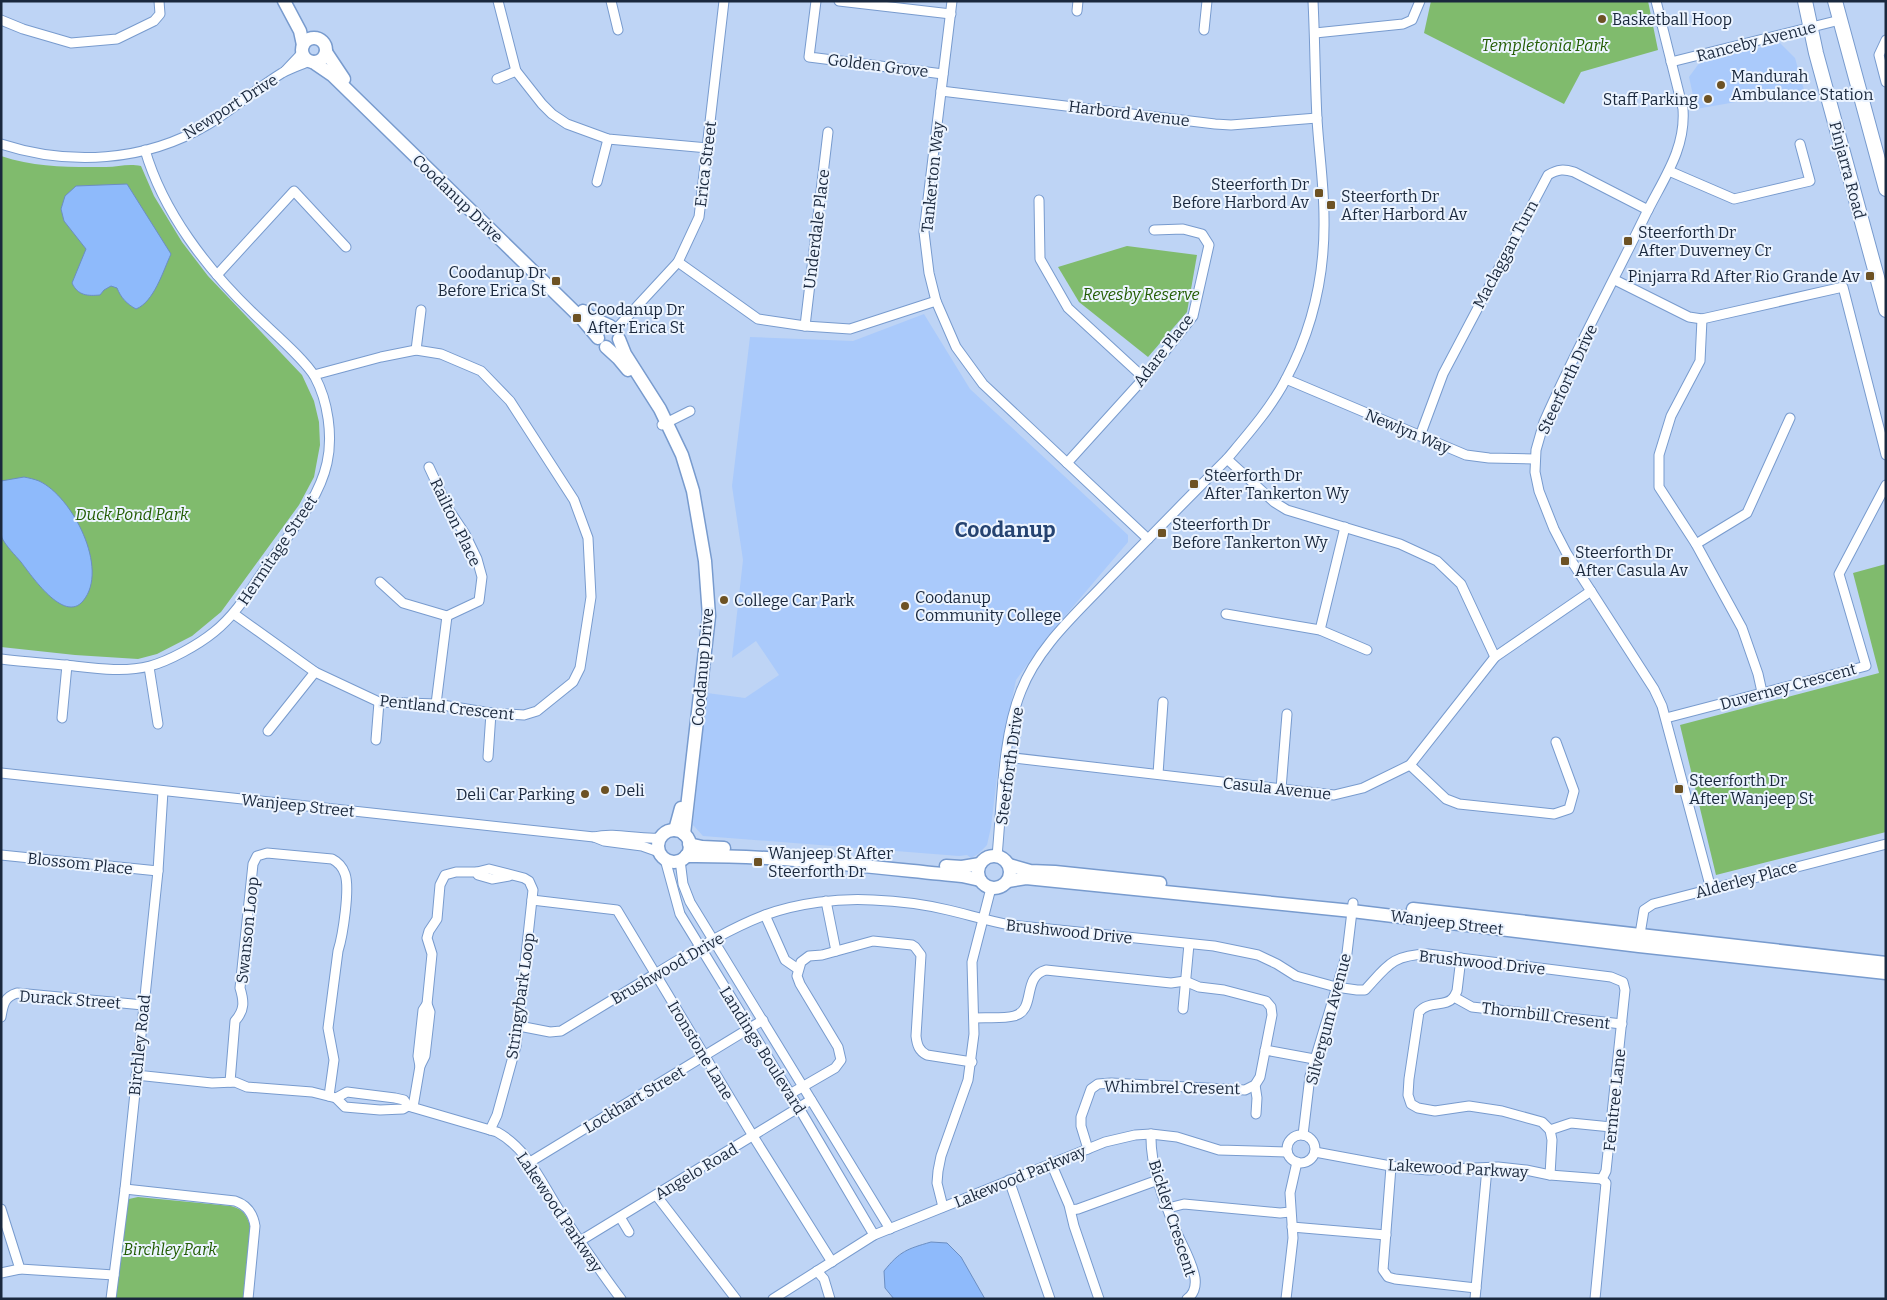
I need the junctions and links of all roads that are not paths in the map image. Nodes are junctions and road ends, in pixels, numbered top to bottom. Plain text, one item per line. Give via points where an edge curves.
1 (159, 1) edge
2 (284, 1) edge
3 (291, 1) edge
4 (498, 1) edge
5 (611, 1) edge
6 (724, 1) edge
7 (816, 1) edge
8 (839, 1) edge
9 (952, 1) edge
10 (1207, 1) edge
11 (1313, 1) edge
12 (1420, 1) edge
13 (1656, 1) edge
14 (1804, 1) edge
15 (1835, 1) edge
16 (951, 14) junction
17 (1, 20) edge
18 (1840, 20) junction
19 (1810, 27) junction
20 (618, 30) dead end
21 (1204, 30) dead end
22 (1315, 33) junction
23 (1886, 40) edge
24 (309, 52) junction
25 (326, 52) junction
26 (1671, 62) junction
27 (516, 71) junction
28 (943, 74) junction
29 (497, 79) dead end
30 (1886, 82) edge
31 (941, 91) junction
32 (1317, 118) junction
33 (828, 132) dead end
34 (608, 139) junction
35 (1, 144) edge
36 (1800, 144) dead end
37 (708, 148) junction
38 (145, 150) junction
39 (1669, 171) junction
40 (597, 182) dead end
41 (1886, 189) edge
42 (1039, 200) dead end
43 (1648, 210) junction
44 (1154, 230) dead end
45 (346, 247) dead end
46 (678, 262) junction
47 (217, 275) junction
48 (1615, 280) junction
49 (936, 301) junction
50 (420, 310) dead end
51 (1886, 310) edge
52 (1702, 319) junction
53 (805, 326) junction
54 (615, 332) junction
55 (602, 343) junction
56 (416, 350) junction
57 (314, 375) junction
58 (1144, 378) junction
59 (1286, 379) junction
60 (690, 411) dead end
61 (1790, 418) dead end
62 (664, 423) junction
63 (1420, 436) junction
64 (1886, 455) edge
65 (1227, 459) junction
66 (1535, 459) junction
67 (1066, 462) junction
68 (429, 467) dead end
69 (1886, 485) edge
70 (1346, 527) junction
71 (1148, 539) junction
72 (1696, 544) junction
73 (380, 582) dead end
74 (1591, 591) junction
75 (234, 614) junction
76 (1226, 614) dead end
77 (447, 616) junction
78 (1320, 630) junction
79 (1367, 650) dead end
80 (1496, 657) junction
81 (1, 659) edge
82 (66, 666) junction
83 (149, 666) junction
84 (315, 672) junction
85 (1762, 692) junction
86 (379, 702) junction
87 (1163, 702) dead end
88 (436, 704) junction
89 (491, 713) junction
90 (1287, 714) dead end
91 (62, 718) dead end
92 (1666, 718) junction
93 (158, 724) dead end
94 (268, 731) dead end
95 (376, 740) dead end
96 (1556, 742) dead end
97 (488, 757) dead end
98 (1006, 757) junction
99 (1410, 766) junction
100 (1, 774) edge
101 (1158, 774) junction
102 (1281, 789) junction
103 (163, 791) junction
104 (594, 837) junction
105 (660, 838) junction
106 (1886, 844) edge
107 (683, 845) junction
108 (1, 855) edge
109 (662, 855) junction
110 (997, 856) junction
111 (980, 864) junction
112 (1009, 865) junction
113 (158, 871) junction
114 (980, 880) junction
115 (1008, 881) junction
116 (992, 888) junction
117 (1711, 889) junction
118 (532, 900) junction
119 (826, 901) junction
120 (1353, 907) junction
121 (765, 915) junction
122 (983, 920) junction
123 (714, 940) junction
124 (1639, 941) junction
125 (1189, 944) junction
126 (700, 948) junction
127 (836, 952) junction
128 (1461, 958) junction
129 (1886, 963) edge
130 (798, 969) junction
131 (1886, 973) edge
132 (655, 974) junction
133 (1185, 981) junction
134 (1336, 987) junction
135 (1626, 990) joint
136 (1454, 997) junction
137 (143, 1005) junction
138 (1183, 1009) dead end
139 (1, 1017) edge
140 (974, 1018) junction
141 (763, 1020) junction
142 (1622, 1024) junction
143 (519, 1026) junction
144 (749, 1028) junction
145 (1265, 1050) junction
146 (704, 1056) junction
147 (1314, 1059) junction
148 (972, 1062) junction
149 (136, 1075) junction
150 (230, 1082) junction
151 (1254, 1085) junction
152 (803, 1087) junction
153 (790, 1094) junction
154 (332, 1097) junction
155 (811, 1100) junction
156 (411, 1106) junction
157 (799, 1108) junction
158 (1256, 1114) dead end
159 (1611, 1127) junction
160 (490, 1130) junction
161 (1550, 1130) junction
162 (1151, 1134) junction
163 (1304, 1135) junction
164 (753, 1136) junction
165 (1088, 1149) junction
166 (1287, 1152) junction
167 (1315, 1152) junction
168 (530, 1162) junction
169 (1297, 1162) junction
170 (1051, 1163) junction
171 (1391, 1166) junction
172 (1487, 1168) junction
173 (1550, 1175) junction
174 (1602, 1179) junction
175 (1009, 1180) junction
176 (1158, 1180) junction
177 (125, 1189) junction
178 (656, 1195) junction
179 (943, 1207) junction
180 (1168, 1208) junction
181 (1, 1209) edge
182 (1071, 1210) junction
183 (1290, 1212) junction
184 (620, 1217) junction
185 (1292, 1228) junction
186 (890, 1229) junction
187 (628, 1232) dead end
188 (874, 1235) junction
189 (1386, 1235) junction
190 (580, 1241) junction
191 (832, 1262) junction
192 (20, 1269) junction
193 (817, 1271) junction
194 (1, 1273) edge
195 (114, 1275) junction
196 (1476, 1288) junction
197 (111, 1299) edge
198 (248, 1299) edge
199 (620, 1299) edge
200 (736, 1299) edge
201 (773, 1299) edge
202 (830, 1299) edge
203 (1050, 1299) edge
204 (1099, 1299) edge
205 (1187, 1299) edge
206 (1286, 1299) edge
207 (1475, 1299) edge
208 (1595, 1299) edge

1 - 17 street via 160,14 154,22 117,39 71,43
2 - 24 main road
3 - 24 main road, Coodanup Drive
4 - 27 street
5 - 20 street
6 - 37 street, Erica Street
7 - 28 street, Golden Grove via 809,57
8 - 16 street
9 - 16 street, Tankerton Way
10 - 21 street
11 - 22 street, Steerforth Drive
12 - 22 street via 1412,20 1403,24
13 - 26 street, Steerforth Drive
14 - 19 main road, Pinjarra Road
15 - 18 main road, Pinjarra Road
16 - 28 street, Tankerton Way
18 - 19 street, Ranceby Avenue
18 - 41 main road, Pinjarra Road
19 - 26 street, Ranceby Avenue
19 - 51 main road, Pinjarra Road
22 - 32 street, Steerforth Drive
23 - 30 street via 1879,55
24 - 25 main road via 320,60
24 - 25 main road, Coodanup Drive via 323,43
24 - 38 street, Newport Drive via 284,73 205,126
24 - 55 main road, Coodanup Drive via 582,319
25 - 54 main road, Coodanup Drive via 352,88 585,313
26 - 39 street, Steerforth Drive via 1684,124
27 - 29 street
27 - 34 street via 552,114 567,124
28 - 31 street, Tankerton Way
31 - 32 street, Harbord Avenue via 1215,124
31 - 49 street, Tankerton Way via 924,232
32 - 59 street, Steerforth Drive via 1324,202 1322,259 1309,323
33 - 53 street, Underdale Place
34 - 37 street
34 - 40 street
35 - 38 street, Newport Drive via 44,156 75,158 110,157
36 - 39 street via 1810,181 1734,199
37 - 46 street, Erica Street via 699,217
38 - 47 street, Hermitage Street via 168,204
39 - 43 street, Steerforth Drive
42 - 58 street via 1040,260 1068,308
43 - 48 street, Steerforth Drive
43 - 63 street, Maclaggan Turn via 1574,172 1556,170 1548,175 1443,374
44 - 58 street, Adare Place via 1202,234 1209,245 1193,316
45 - 47 street via 294,191
46 - 53 street via 758,319
46 - 54 street, Erica Street
47 - 57 street, Hermitage Street
48 - 52 street via 1689,317
48 - 66 street, Steerforth Drive via 1544,422
49 - 53 street via 850,329
49 - 67 street, Tankerton Way via 956,347 972,371
50 - 56 street
52 - 64 street via 1843,287
52 - 72 street via 1700,361 1671,416 1659,455 1659,487
54 - 55 main road via 613,347
54 - 55 main road via 600,330
54 - 62 main road, Coodanup Drive via 625,354 652,394
55 - 62 main road, Coodanup Drive via 626,368
56 - 57 street, Pentland Crescent
56 - 89 street, Pentland Crescent via 441,354 481,371 510,401 574,500 588,538 591,597 580,668 573,682 537,711 524,716
57 - 75 street, Hermitage Street via 329,422 328,462 312,501
58 - 67 street, Adare Place
59 - 63 street, Newlyn Way
59 - 65 street, Steerforth Drive
60 - 62 street
61 - 72 street via 1747,513
62 - 107 main road, Coodanup Drive via 690,501 702,592 699,657 681,807
63 - 66 street, Newlyn Way via 1466,455
65 - 70 street via 1287,510
65 - 71 street, Steerforth Drive
66 - 74 street, Steerforth Drive via 1539,491 1554,529
67 - 71 street, Tankerton Way
68 - 77 street, Railton Place via 472,548 482,577 479,601
69 - 85 street, Duverney Crescent via 1839,574 1866,666
70 - 78 street
70 - 80 street via 1400,544 1438,561 1461,584
71 - 98 street, Steerforth Drive via 1057,634 1029,673 1013,717
72 - 85 street via 1742,628
73 - 77 street via 403,603
74 - 80 street, Casula Avenue
74 - 92 street, Steerforth Drive via 1654,689
75 - 83 street, Hermitage Street via 212,633 170,658
75 - 84 street, Pentland Crescent
76 - 78 street
77 - 88 street
78 - 79 street
80 - 99 street, Casula Avenue
81 - 82 street, Hermitage Street
82 - 83 street, Hermitage Street via 107,670
82 - 91 street
83 - 93 street
84 - 86 street, Pentland Crescent
84 - 94 street
85 - 92 street, Duverney Crescent
86 - 88 street, Pentland Crescent
86 - 95 street
87 - 101 street
88 - 89 street, Pentland Crescent
89 - 97 street
90 - 102 street
92 - 117 street, Steerforth Drive
96 - 99 street via 1574,791 1569,809 1554,814 1459,804 1446,798
98 - 101 street, Casula Avenue
98 - 110 street, Steerforth Drive
99 - 102 street, Casula Avenue via 1363,788 1334,796
100 - 103 street, Wanjeep Street
101 - 102 street, Casula Avenue
103 - 104 street, Wanjeep Street
103 - 113 street, Birchley Road
104 - 105 street, Wanjeep Street via 606,834
104 - 109 street, Wanjeep Street via 642,846
105 - 107 main road via 667,832
105 - 109 main road via 658,847
106 - 117 street, Alderley Place
107 - 109 main road via 675,862
107 - 111 main road via 962,867
107 - 114 main road via 751,857
107 - 123 street, Landings Boulevard via 683,884 690,902
108 - 113 street, Blossom Place
109 - 126 street, Landings Boulevard via 680,914
110 - 111 main road via 987,857
110 - 112 main road
111 - 114 main road
112 - 115 main road
112 - 120 main road, Wanjeep Street via 1030,871
113 - 137 street, Birchley Road
114 - 116 main road
115 - 116 main road
115 - 120 main road, Wanjeep Street via 1026,878
116 - 122 street
117 - 124 street, Alderley Place via 1647,907
118 - 132 street, Ironstone Lane via 617,910
118 - 143 street, Stringybark Loop
118 - 156 street, Stringybark Loop via 533,890 528,881 520,877 489,870 445,875 440,885 437,919 427,938 432,960 427,1004 430,1012 425,1056
119 - 121 street, Brushwood Drive
119 - 122 street, Brushwood Drive via 909,903
119 - 127 street
120 - 124 main road, Wanjeep Street
120 - 134 street, Silvergum Avenue via 1347,953
121 - 123 street, Brushwood Drive
121 - 130 street via 785,960
122 - 125 street, Brushwood Drive
122 - 140 street via 972,962
123 - 126 street, Brushwood Drive
123 - 141 street, Landings Boulevard
124 - 129 main road, Wanjeep Street
124 - 131 main road, Wanjeep Street
125 - 133 street
125 - 134 street, Brushwood Drive via 1258,955 1296,976
126 - 132 street, Brushwood Drive
126 - 144 street, Landings Boulevard
127 - 130 street via 804,959
127 - 148 street via 873,942 916,947 921,955 917,1044 927,1055
128 - 134 street, Brushwood Drive via 1412,955 1397,959 1384,968 1365,990
128 - 135 street, Brushwood Drive via 1611,977 1623,982
128 - 136 street
130 - 152 street via 800,984 841,1054 835,1068
132 - 143 street, Brushwood Drive via 561,1031
132 - 146 street, Ironstone Lane
133 - 138 street
133 - 140 street, Whimbrel Cresent via 1171,983 1046,970 1038,972 1033,979 1023,1011 1015,1016
133 - 145 street, Whimbrel Cresent via 1266,1001 1272,1015
134 - 147 street, Silvergum Avenue
135 - 142 street, Ferntree Lane
136 - 142 street, Thornbill Cresent via 1472,1007
136 - 161 street via 1448,1002 1430,1004 1419,1012 1409,1079 1411,1104 1435,1111 1469,1106 1502,1111 1542,1122
137 - 139 street, Durack Street via 24,993 10,995 4,1001
137 - 149 street, Birchley Road
140 - 148 street
141 - 144 street, Lockhart Street
141 - 152 street, Landings Boulevard
142 - 159 street, Ferntree Lane
143 - 160 street, Stringybark Loop via 497,1115
144 - 146 street, Lockhart Street
144 - 153 street, Landings Boulevard
145 - 147 street
145 - 151 street, Whimbrel Cresent via 1260,1077
146 - 164 street, Ironstone Lane
146 - 168 street, Lockhart Street
147 - 163 street, Silvergum Avenue
148 - 179 street via 938,1171 937,1183
149 - 150 street, Lakewood Parkway
149 - 177 street, Birchley Road
150 - 154 street, Lakewood Parkway
150 - 154 street, Swanson Loop via 235,1021 240,1016 244,1000 240,988 253,864 257,856 268,853 332,860 345,873 347,885 328,1028 334,1060
151 - 158 street, Whimbrel Cresent
151 - 165 street, Whimbrel Cresent via 1245,1090 1098,1084 1091,1089 1081,1117
152 - 153 street
152 - 155 street, Landings Boulevard
153 - 157 street, Landings Boulevard
154 - 156 street, Lakewood Parkway via 345,1106 387,1110
154 - 156 street, Lakewood Parkway via 347,1092 395,1098
155 - 157 street, Angelo Road
155 - 186 street, Landings Boulevard
156 - 160 street, Lakewood Parkway
157 - 164 street, Angelo Road
157 - 188 street, Landings Boulevard
159 - 161 street via 1571,1123
159 - 174 street, Ferntree Lane via 1606,1171
160 - 168 street, Lakewood Parkway via 503,1135
161 - 173 street
162 - 165 street, Lakewood Parkway via 1113,1140
162 - 166 street, Lakewood Parkway via 1177,1137 1219,1150
162 - 176 street, Bickley Crescent via 1152,1163
163 - 166 street via 1295,1136 1288,1143
163 - 167 street via 1314,1144
164 - 178 street, Angelo Road
164 - 191 street, Ironstone Lane
165 - 170 street, Lakewood Parkway
166 - 169 street
167 - 169 street via 1305,1162
167 - 171 street, Lakewood Parkway
168 - 190 street, Lakewood Parkway
169 - 183 street via 1290,1193
170 - 175 street, Lakewood Parkway
170 - 182 street
171 - 172 street, Lakewood Parkway via 1428,1170
171 - 189 street
172 - 173 street, Lakewood Parkway
172 - 196 street
173 - 174 street, Lakewood Parkway
174 - 208 street, Ferntree Lane via 1606,1183
175 - 179 street, Lakewood Parkway
175 - 203 street
176 - 180 street, Bickley Crescent
176 - 182 street
177 - 195 street, Birchley Road
177 - 198 street via 235,1201 249,1209 255,1226
178 - 184 street, Angelo Road
178 - 200 street
179 - 186 street, Lakewood Parkway
180 - 183 street via 1184,1204
180 - 205 street, Bickley Crescent via 1195,1279 1194,1289
181 - 192 street
182 - 204 street
183 - 185 street
184 - 187 street
184 - 190 street, Angelo Road
185 - 189 street
185 - 206 street via 1293,1246
186 - 188 street, Lakewood Parkway
188 - 191 street, Lakewood Parkway
189 - 196 street via 1383,1270 1388,1277
190 - 199 street, Lakewood Parkway
191 - 193 street, Lakewood Parkway
192 - 194 street
192 - 195 street
193 - 201 street, Lakewood Parkway
193 - 202 street via 824,1279
195 - 197 street, Birchley Road
196 - 207 street

